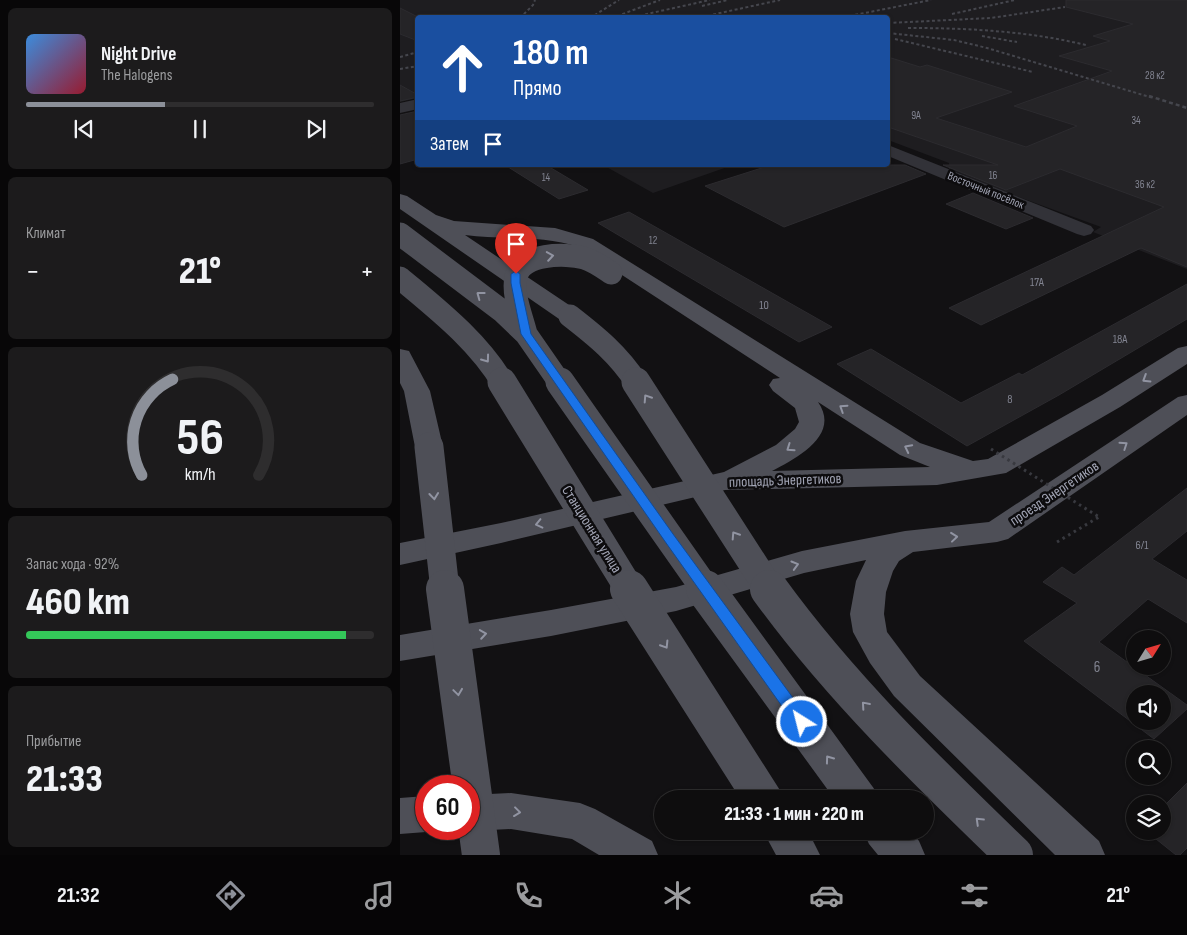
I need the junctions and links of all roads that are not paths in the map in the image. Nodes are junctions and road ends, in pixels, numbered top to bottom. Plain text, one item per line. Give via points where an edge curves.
1 (415, 105) edge
2 (400, 108) edge
3 (890, 151) edge
4 (400, 200) edge
5 (427, 219) junction
6 (1084, 230) dead end
7 (400, 234) edge
8 (400, 278) edge
9 (526, 334) junction
10 (1187, 353) edge
11 (400, 356) edge
12 (1187, 403) edge
13 (990, 459) junction
14 (725, 481) junction
15 (905, 542) junction
16 (400, 554) edge
17 (400, 648) edge
18 (757, 790) edge
19 (851, 790) edge
20 (480, 812) edge
21 (415, 815) edge
22 (400, 816) edge
23 (790, 840) edge
24 (892, 840) edge
25 (482, 855) edge
26 (637, 855) edge
27 (799, 855) edge
28 (904, 855) edge
29 (1014, 855) edge
30 (1084, 855) edge

1 - 2 street
3 - 6 street, Восточный посёлок
4 - 5 main road
13 -> 5 main road via 966,467 910,449 572,237 455,228
29 -> 5 main road, bridge via 893,737 800,630 769,588 627,368 595,334
9 -> 7 main road, bridge via 502,311
8 -> 18 main road, Станционная улица, bridge via 456,326 478,348 499,377
9 -> 14 main road, bridge via 516,274 522,266 535,259 570,254 611,273 798,396 811,411 813,423 807,435 772,459
19 -> 9 main road, bridge
10 -> 13 main road via 996,467
11 -> 25 main road, bridge via 417,390 429,447 449,626
15 -> 12 main road, проезд Энергетиков via 997,532
13 - 14 main road, площадь Энергетиков via 936,476
14 -> 16 main road, площадь Энергетиков
17 -> 15 main road via 551,624 676,599 802,562
15 - 30 main road via 887,555 877,570 868,600 869,630 907,686
20 -> 26 main road via 511,811 580,822
21 - 22 main road
23 - 27 main road
24 - 28 main road

